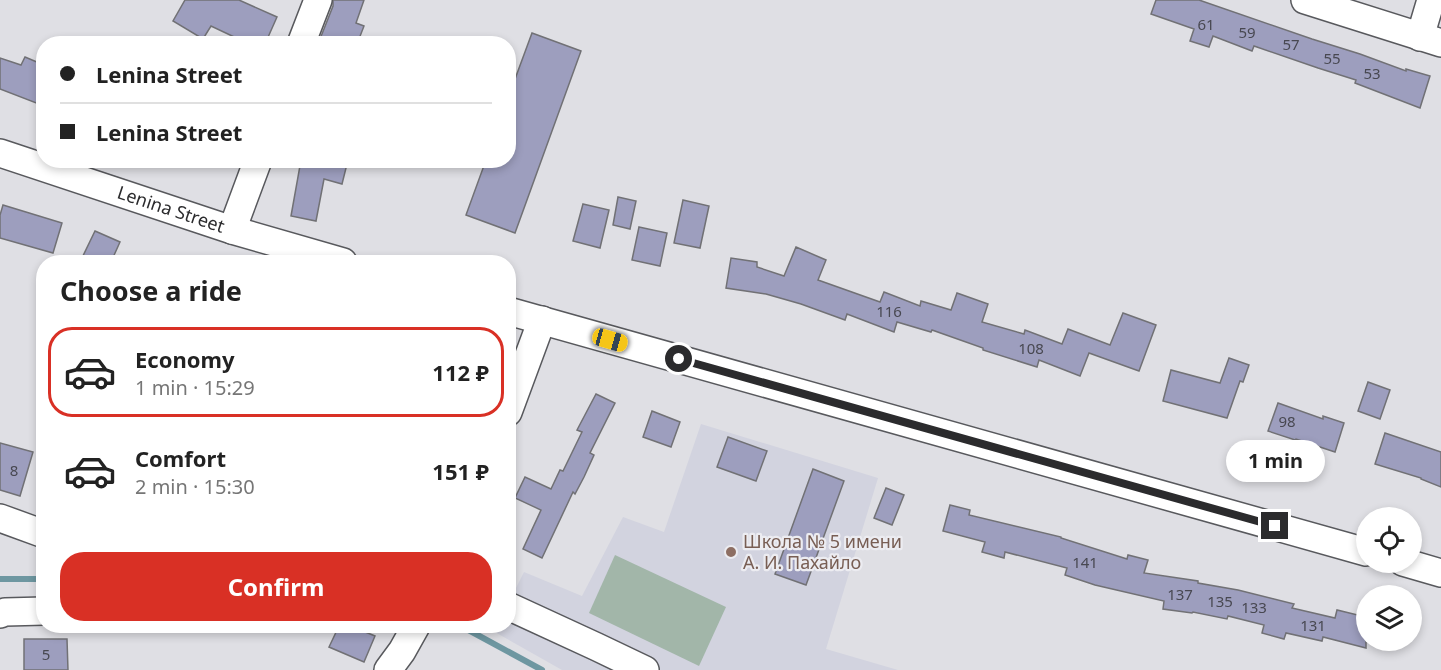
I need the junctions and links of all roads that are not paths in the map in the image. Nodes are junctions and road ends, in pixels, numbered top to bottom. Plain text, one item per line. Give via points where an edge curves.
1 (318, 0) edge
2 (1305, 0) edge
3 (1431, 0) edge
4 (304, 36) edge
5 (1431, 40) edge
6 (0, 153) edge
7 (36, 165) edge
8 (45, 168) edge
9 (255, 168) edge
10 (232, 230) junction
11 (319, 255) edge
12 (516, 313) edge
13 (542, 320) junction
14 (516, 390) edge
15 (0, 518) edge
16 (36, 531) edge
17 (1356, 549) edge
18 (1422, 568) edge
19 (1441, 573) edge
20 (516, 610) edge
21 (36, 612) edge
22 (0, 614) edge
23 (413, 633) edge
24 (401, 664) edge
25 (645, 670) edge

1 - 4 street
2 - 5 street
3 - 5 street
6 - 7 street, Lenina Street
8 - 10 street, Lenina Street
9 - 10 street
10 - 11 street, Lenina Street
12 - 13 street
13 - 14 street
13 - 17 street
15 - 16 street
18 - 19 street
20 - 25 street
21 - 22 street
23 - 24 street

